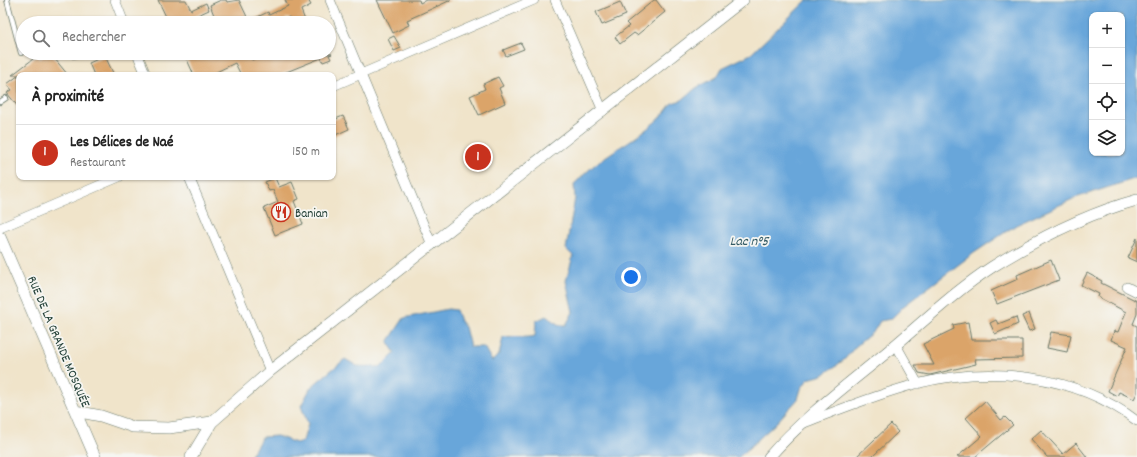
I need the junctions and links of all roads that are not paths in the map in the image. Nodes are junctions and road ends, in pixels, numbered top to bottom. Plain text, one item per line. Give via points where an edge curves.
1 (7, 0) edge
2 (114, 0) edge
3 (330, 0) edge
4 (534, 0) edge
5 (555, 0) edge
6 (743, 0) edge
7 (121, 16) edge
8 (16, 35) edge
9 (140, 60) edge
10 (145, 72) edge
11 (361, 74) junction
12 (336, 85) edge
13 (6, 98) dead end
14 (0, 102) edge
15 (603, 110) junction
16 (112, 180) edge
17 (190, 180) edge
18 (1137, 200) edge
19 (0, 228) edge
20 (0, 237) edge
21 (432, 245) junction
22 (1127, 287) dead end
23 (1137, 292) edge
24 (896, 345) junction
25 (270, 371) junction
26 (918, 384) junction
27 (75, 411) junction
28 (1136, 418) edge
29 (212, 422) junction
30 (797, 426) junction
31 (95, 457) edge
32 (191, 457) edge
33 (768, 457) edge

1 - 8 lane
2 - 7 street
3 - 11 street
4 - 11 street
5 - 15 street
6 - 15 street
9 - 10 street
11 - 12 street
11 - 21 street
13 - 14 lane
15 - 21 street
16 - 19 street
17 - 25 street
18 - 24 street via 1117,205 1076,222 997,264
20 - 27 street, RUE DE LA GRANDE MOSQUÉE
21 - 25 street
22 - 23 street
24 - 26 street
24 - 30 street
25 - 29 street
26 - 28 street via 981,374 1016,375 1083,390
26 - 30 street
27 - 29 street via 101,416 133,427 170,428
27 - 31 street, RUE DE LA GRANDE MOSQUÉE
29 - 32 street
30 - 33 street

